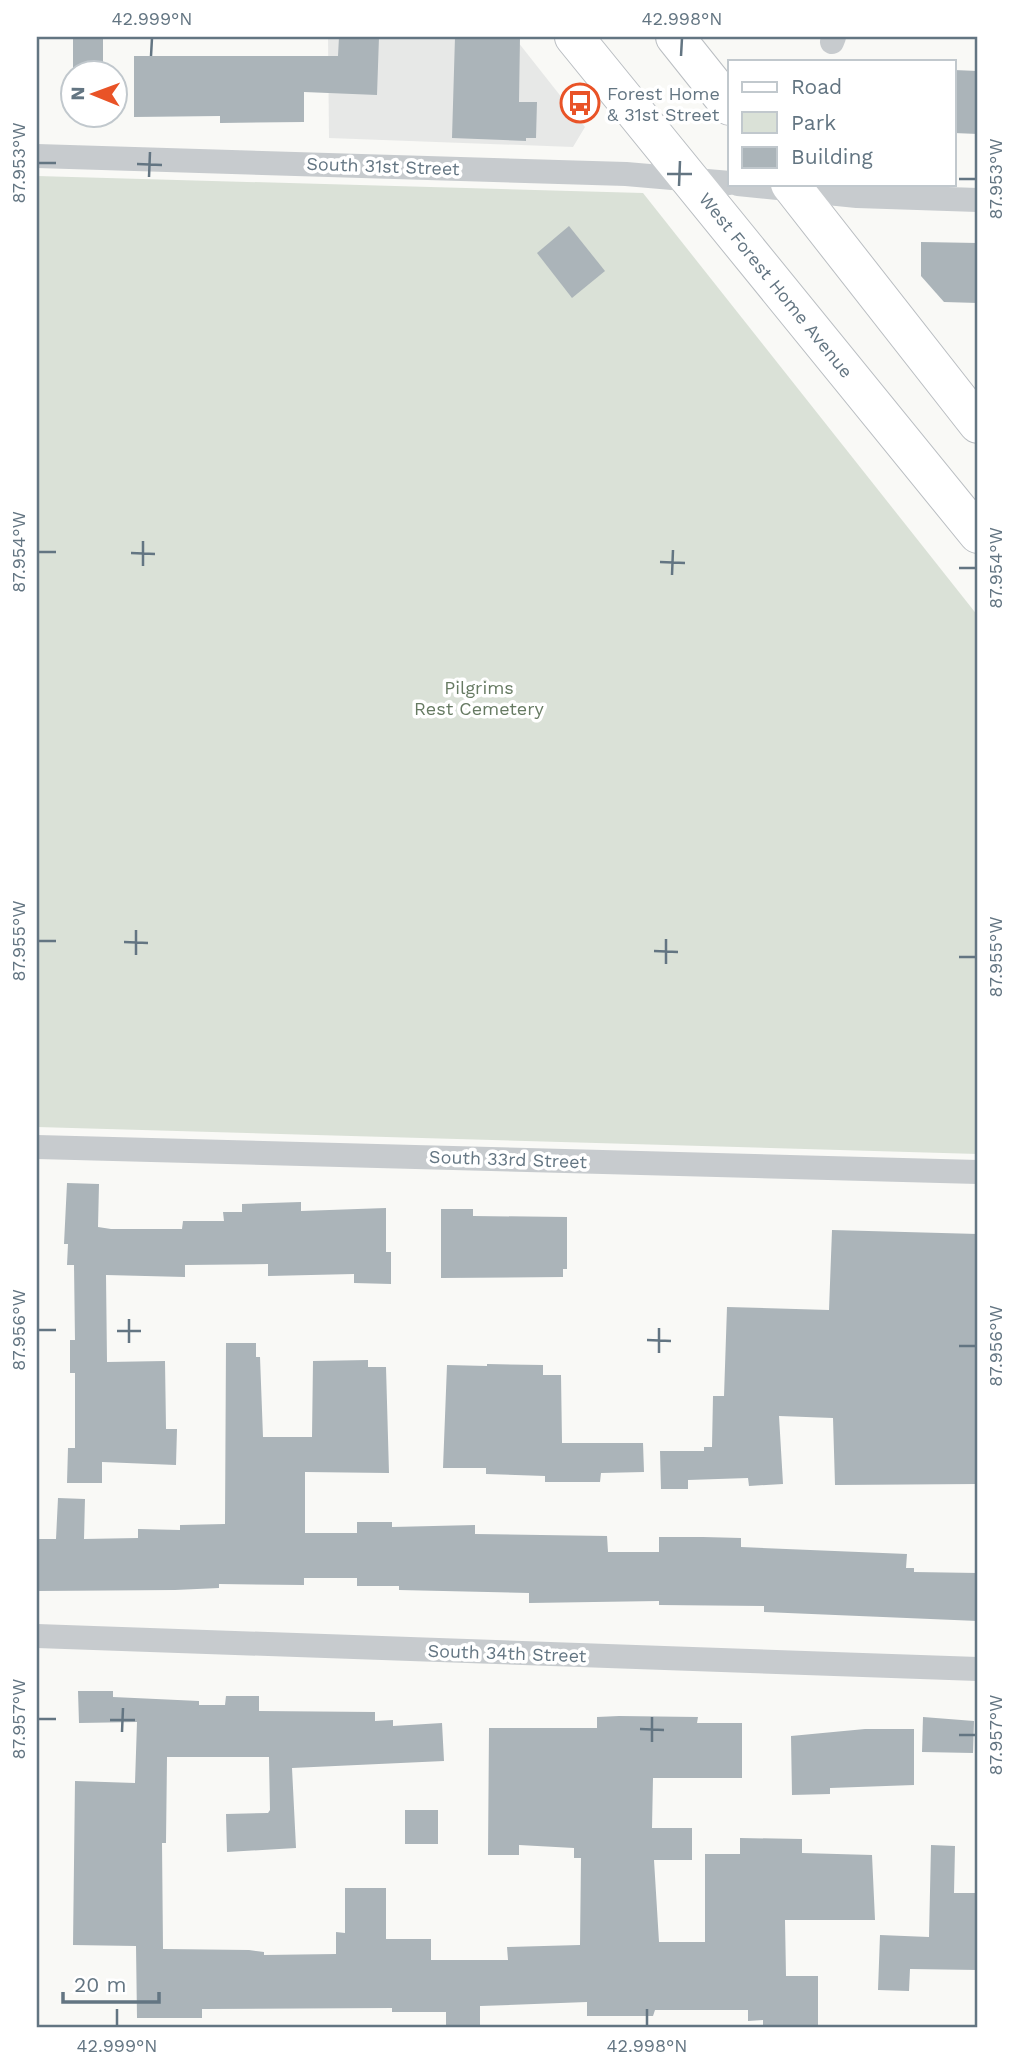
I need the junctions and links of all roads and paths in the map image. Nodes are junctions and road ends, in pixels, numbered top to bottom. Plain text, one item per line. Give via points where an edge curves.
1 (574, 37) edge
2 (675, 37) edge
3 (728, 103) edge
4 (37, 156) edge
5 (689, 178) junction
6 (728, 183) edge
7 (774, 186) edge
8 (792, 187) edge
9 (978, 200) edge
10 (978, 424) edge
11 (978, 534) edge
12 (37, 1147) edge
13 (978, 1172) edge
14 (37, 1636) edge
15 (978, 1669) edge

1 - 5 main road, West Forest Home Avenue
2 - 3 main road
4 - 5 street, South 31st Street
5 - 6 street, South 31st Street
5 - 11 main road, West Forest Home Avenue
7 - 8 street
8 - 9 street via 857,196
8 - 10 main road
12 - 13 street, South 33rd Street
14 - 15 street, South 34th Street

